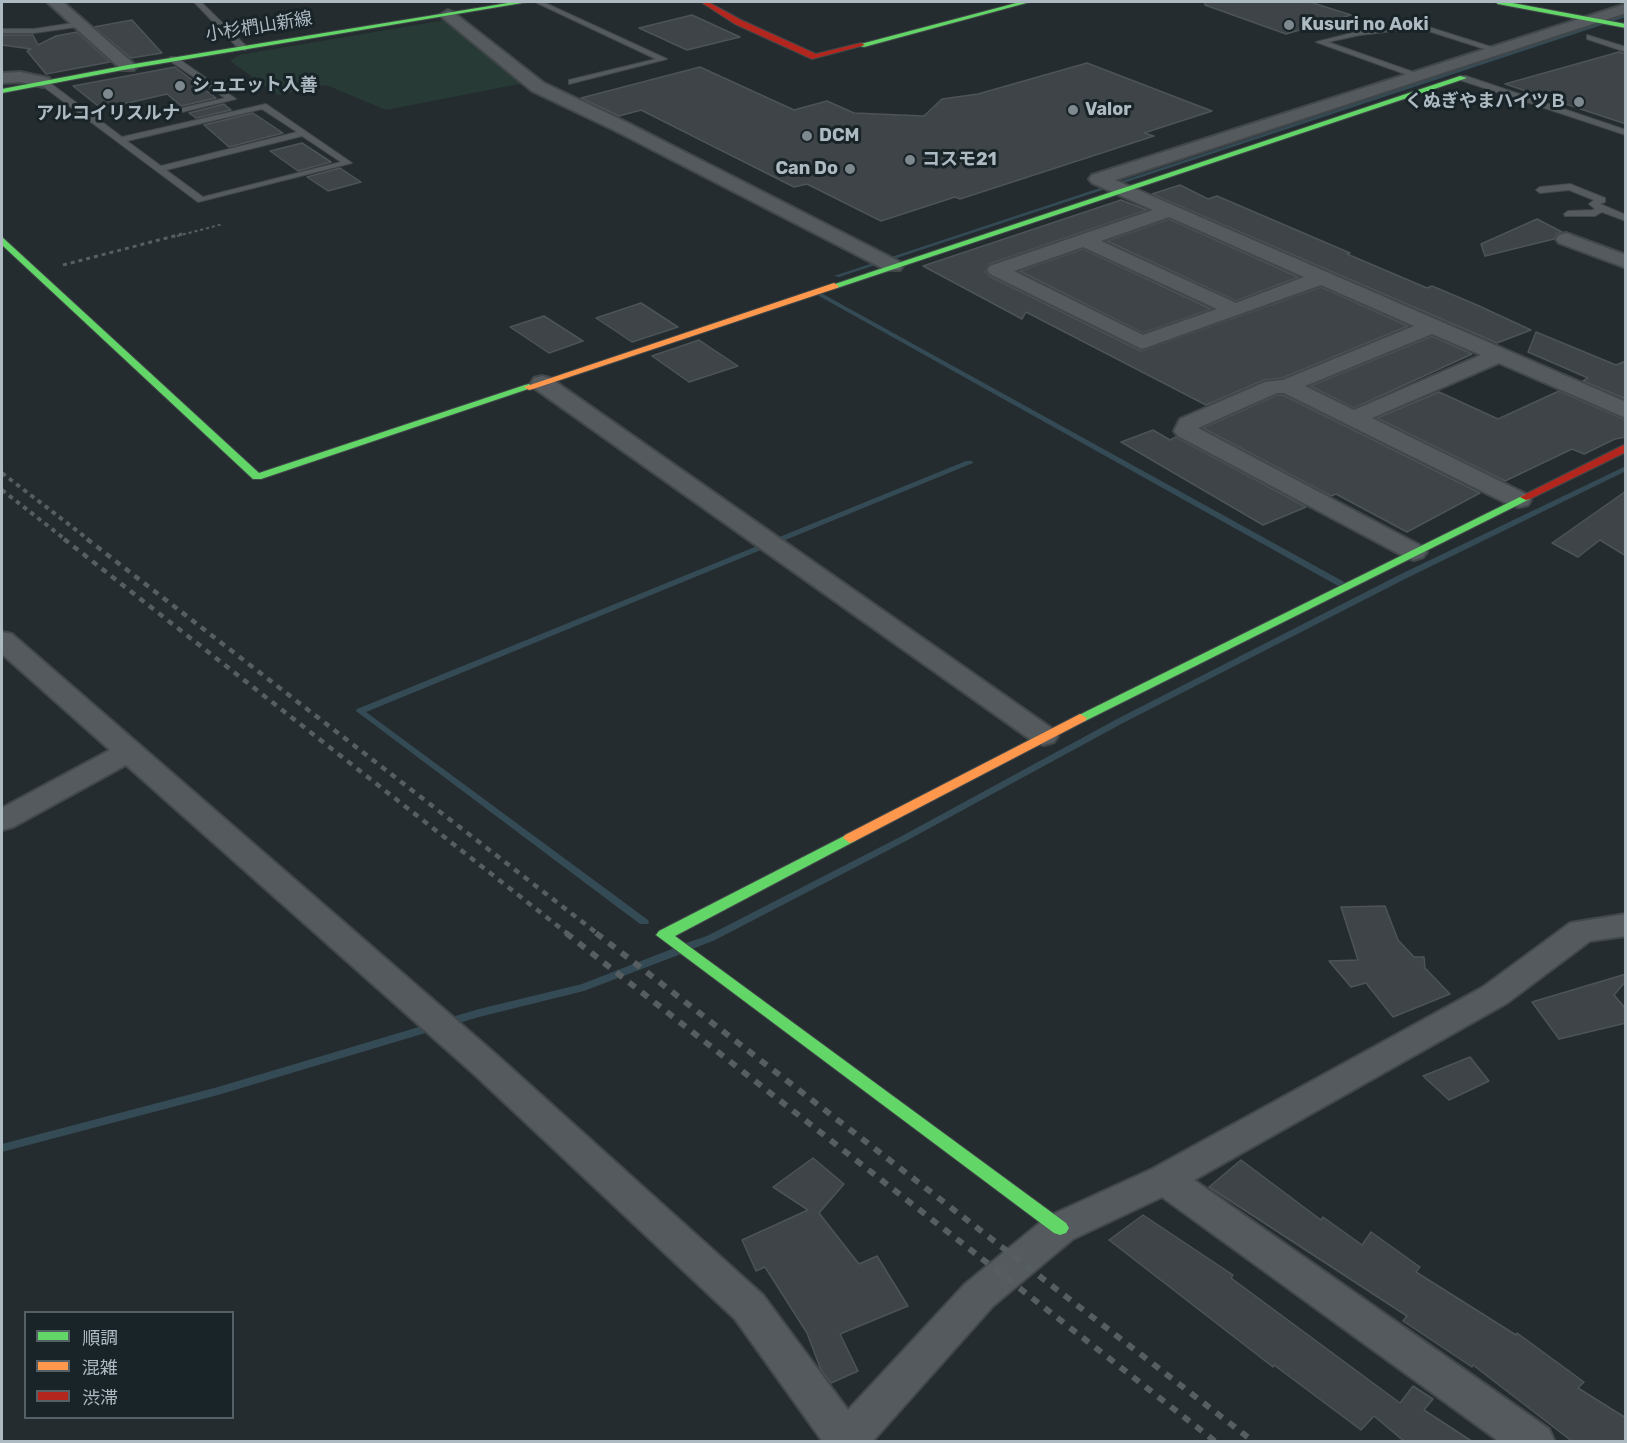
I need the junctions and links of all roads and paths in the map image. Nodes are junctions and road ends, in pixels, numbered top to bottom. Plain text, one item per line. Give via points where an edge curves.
1 (55, 2) edge
2 (197, 2) edge
3 (524, 2) edge
4 (538, 2) edge
5 (704, 2) edge
6 (1026, 2) edge
7 (1498, 2) edge
8 (1626, 8) edge
9 (447, 15) junction
10 (1595, 20) junction
11 (80, 24) junction
12 (1624, 25) edge
13 (2, 31) edge
14 (1584, 39) joint
15 (243, 48) junction
16 (1497, 50) junction
17 (1626, 50) edge
18 (173, 59) junction
19 (128, 67) junction
20 (1437, 69) junction
21 (1484, 71) dead end
22 (1416, 76) junction
23 (2, 78) edge
24 (1463, 78) junction
25 (43, 82) junction
26 (572, 82) dead end
27 (2, 91) edge
28 (186, 110) dead end
29 (1626, 133) edge
30 (304, 134) junction
31 (120, 140) junction
32 (160, 170) junction
33 (1123, 190) junction
34 (1540, 190) dead end
35 (1601, 209) junction
36 (1168, 211) junction
37 (1568, 214) dead end
38 (1626, 218) edge
39 (223, 224) dead end
40 (1566, 239) dead end
41 (2, 240) edge
42 (1084, 240) junction
43 (1626, 262) edge
44 (893, 266) junction
45 (36, 272) junction
46 (1320, 278) junction
47 (1235, 310) junction
48 (1432, 326) junction
49 (1499, 355) junction
50 (542, 383) junction
51 (1287, 386) junction
52 (1626, 411) edge
53 (1354, 418) junction
54 (1626, 447) edge
55 (1519, 500) junction
56 (1414, 552) junction
57 (2, 640) edge
58 (1044, 736) junction
59 (128, 752) junction
60 (2, 820) edge
61 (1626, 925) edge
62 (1165, 1179) junction
63 (1060, 1228) junction
64 (845, 1441) edge
65 (1534, 1442) edge

1 - 11 street
2 - 15 lane
3 - 9 main road, 小杉椚山新線
4 - 26 lane via 663,59
5 - 6 main road via 815,57
7 - 10 main road
8 - 10 street
9 - 15 main road, 小杉椚山新線
9 - 44 street via 538,87
10 - 12 main road
10 - 16 street
11 - 13 lane
11 - 19 street
12 - 14 street
14 - 17 lane
15 - 18 main road, 小杉椚山新線
16 - 20 street
16 - 22 lane via 1419,26 1320,42
18 - 19 main road, 小杉椚山新線
18 - 28 lane via 232,99
19 - 25 main road, 小杉椚山新線
20 - 22 street
20 - 24 street
21 - 24 street
22 - 33 street via 1098,179
23 - 25 street
24 - 29 lane
24 - 33 main road
25 - 27 main road, 小杉椚山新線
25 - 31 lane
30 - 31 lane via 262,106
30 - 32 lane
30 - 32 lane via 348,163 201,200
31 - 32 lane
33 - 36 street
33 - 44 main road
34 - 35 lane via 1570,187 1602,200 1593,204
35 - 37 lane
35 - 38 lane
36 - 42 street
36 - 46 street
39 - 45 path
40 - 43 street
41 - 45 main road
42 - 47 street
42 - 47 street via 997,270 1142,343
44 - 50 main road
45 - 50 main road via 257,477
46 - 47 street
46 - 48 street
48 - 49 street
48 - 51 street
49 - 52 street
49 - 53 street
50 - 58 street
51 - 53 street
51 - 56 street via 1273,387 1188,424 1186,431
53 - 55 street
54 - 55 main road
55 - 56 main road
56 - 58 main road
57 - 59 street
58 - 63 main road via 664,935
59 - 60 street
59 - 64 street via 487,1066 749,1307
61 - 62 street via 1581,931 1495,995
62 - 63 street
62 - 65 street
63 - 64 street via 979,1295

